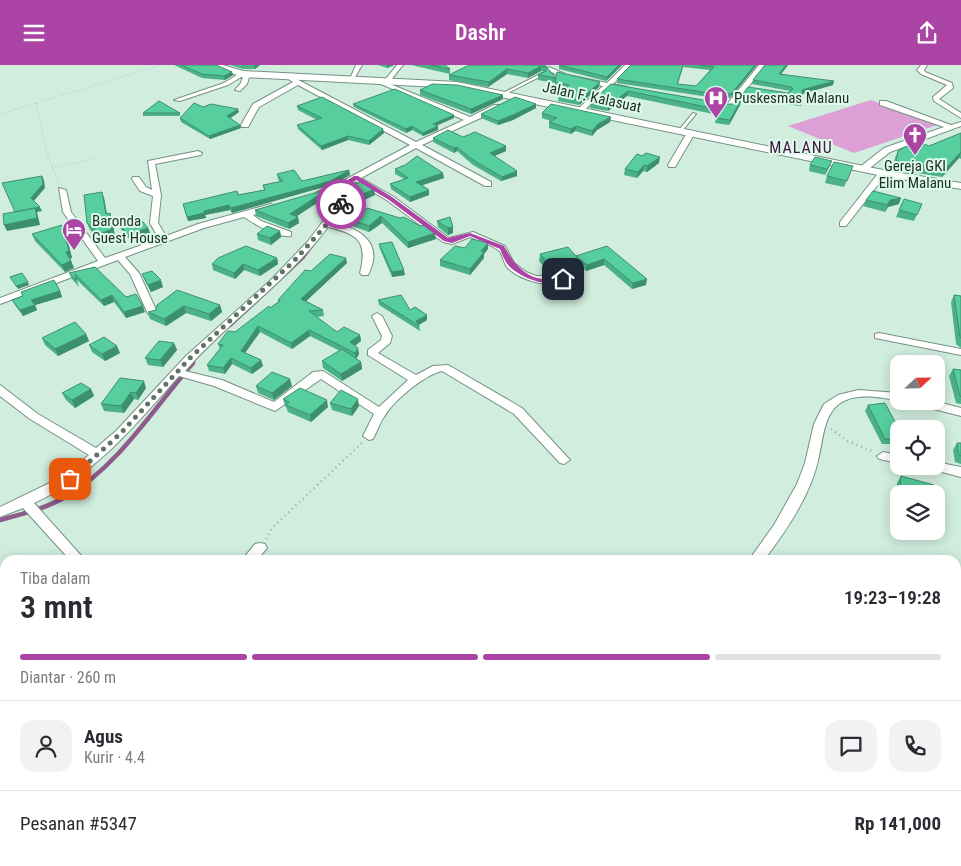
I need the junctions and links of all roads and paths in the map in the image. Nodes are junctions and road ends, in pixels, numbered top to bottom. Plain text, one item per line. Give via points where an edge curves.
1 (161, 65) edge
2 (214, 65) edge
3 (359, 65) edge
4 (400, 65) edge
5 (629, 65) edge
6 (762, 65) edge
7 (924, 65) edge
8 (550, 69) edge
9 (245, 74) junction
10 (543, 74) edge
11 (287, 76) junction
12 (352, 78) junction
13 (376, 80) junction
14 (388, 80) junction
15 (298, 82) junction
16 (607, 85) junction
17 (238, 90) dead end
18 (634, 90) edge
19 (503, 94) junction
20 (517, 97) junction
21 (178, 100) dead end
22 (36, 103) junction
23 (708, 103) edge
24 (883, 103) dead end
25 (582, 110) junction
26 (0, 114) edge
27 (694, 114) dead end
28 (961, 116) edge
29 (470, 120) junction
30 (961, 124) edge
31 (245, 125) dead end
32 (950, 127) junction
33 (680, 131) junction
34 (691, 133) junction
35 (416, 146) junction
36 (198, 153) dead end
37 (98, 158) dead end
38 (672, 165) dead end
39 (52, 168) junction
40 (862, 169) junction
41 (882, 173) junction
42 (136, 179) dead end
43 (359, 179) junction
44 (344, 184) junction
45 (488, 184) dead end
46 (961, 186) edge
47 (62, 190) joint
48 (157, 195) junction
49 (312, 196) edge
50 (284, 204) edge
51 (246, 214) junction
52 (843, 224) dead end
53 (334, 225) junction
54 (288, 234) dead end
55 (164, 240) junction
56 (119, 256) junction
57 (103, 262) junction
58 (365, 273) dead end
59 (563, 279) dead end
60 (0, 301) edge
61 (153, 314) edge
62 (377, 316) dead end
63 (879, 336) dead end
64 (961, 352) edge
65 (178, 373) junction
66 (417, 380) junction
67 (0, 389) edge
68 (890, 396) edge
69 (945, 408) edge
70 (961, 412) edge
71 (380, 413) junction
72 (822, 420) junction
73 (369, 436) joint
74 (97, 454) junction
75 (883, 456) joint
76 (890, 457) edge
77 (564, 460) dead end
78 (945, 468) edge
79 (961, 472) edge
80 (28, 504) junction
81 (0, 511) edge
82 (260, 549) joint
83 (73, 555) edge
84 (254, 555) edge
85 (760, 555) edge

1 - 22 path
2 - 9 street, Jalan F. Kalasuat
3 - 12 street
4 - 14 street
5 - 16 street
6 - 23 street via 750,87 730,105
7 - 28 street via 920,70 923,73 950,84 951,87 936,100
8 - 16 street via 565,77
9 - 11 street, Jalan F. Kalasuat
9 - 17 street via 244,84
9 - 21 street
10 - 19 lane
11 - 12 street, Jalan F. Kalasuat
11 - 15 street
12 - 13 street, Jalan F. Kalasuat
13 - 14 street, Jalan F. Kalasuat
13 - 29 street
14 - 19 street, Jalan F. Kalasuat via 447,84
15 - 31 street via 256,106
15 - 35 street
16 - 18 street
16 - 25 street
19 - 20 street, Jalan F. Kalasuat
20 - 25 street, Jalan F. Kalasuat
20 - 29 street
22 - 26 path
22 - 39 path
24 - 32 street
25 - 33 street, Jalan F. Kalasuat
27 - 33 lane
29 - 35 street
30 - 32 street
32 - 40 street via 887,150
33 - 34 street, Jalan F. Kalasuat
34 - 38 street
34 - 40 street, Jalan F. Kalasuat
35 - 43 street
35 - 45 street
36 - 48 street via 151,163
37 - 39 path
39 - 47 path
40 - 41 street, Jalan F. Kalasuat
41 - 46 street, Jalan F. Kalasuat
41 - 52 street
42 - 48 street via 143,189
43 - 44 street
43 - 59 street via 446,240 470,234 502,248 510,264 528,277 543,281
44 - 49 street
44 - 53 street
47 - 57 street via 67,211
48 - 55 street via 154,223
50 - 51 street
51 - 54 street via 258,223
51 - 55 street
53 - 58 street via 356,231 365,242 368,264
53 - 65 street via 232,317
55 - 56 street
56 - 57 street
56 - 61 street via 134,273
57 - 60 street
62 - 66 street via 386,341 372,352 373,355
63 - 64 street
65 - 71 street via 218,383 275,407 317,375 323,375
65 - 74 street
66 - 71 street
66 - 77 street via 436,367 444,367 518,411
67 - 74 street via 10,401
68 - 72 street via 867,393 837,399
69 - 70 street
71 - 73 street
72 - 75 path via 836,434
72 - 85 street via 810,470 786,519
73 - 82 path via 272,528
74 - 80 street via 70,479
75 - 76 street
78 - 79 street
80 - 81 street
80 - 83 street
82 - 84 street

